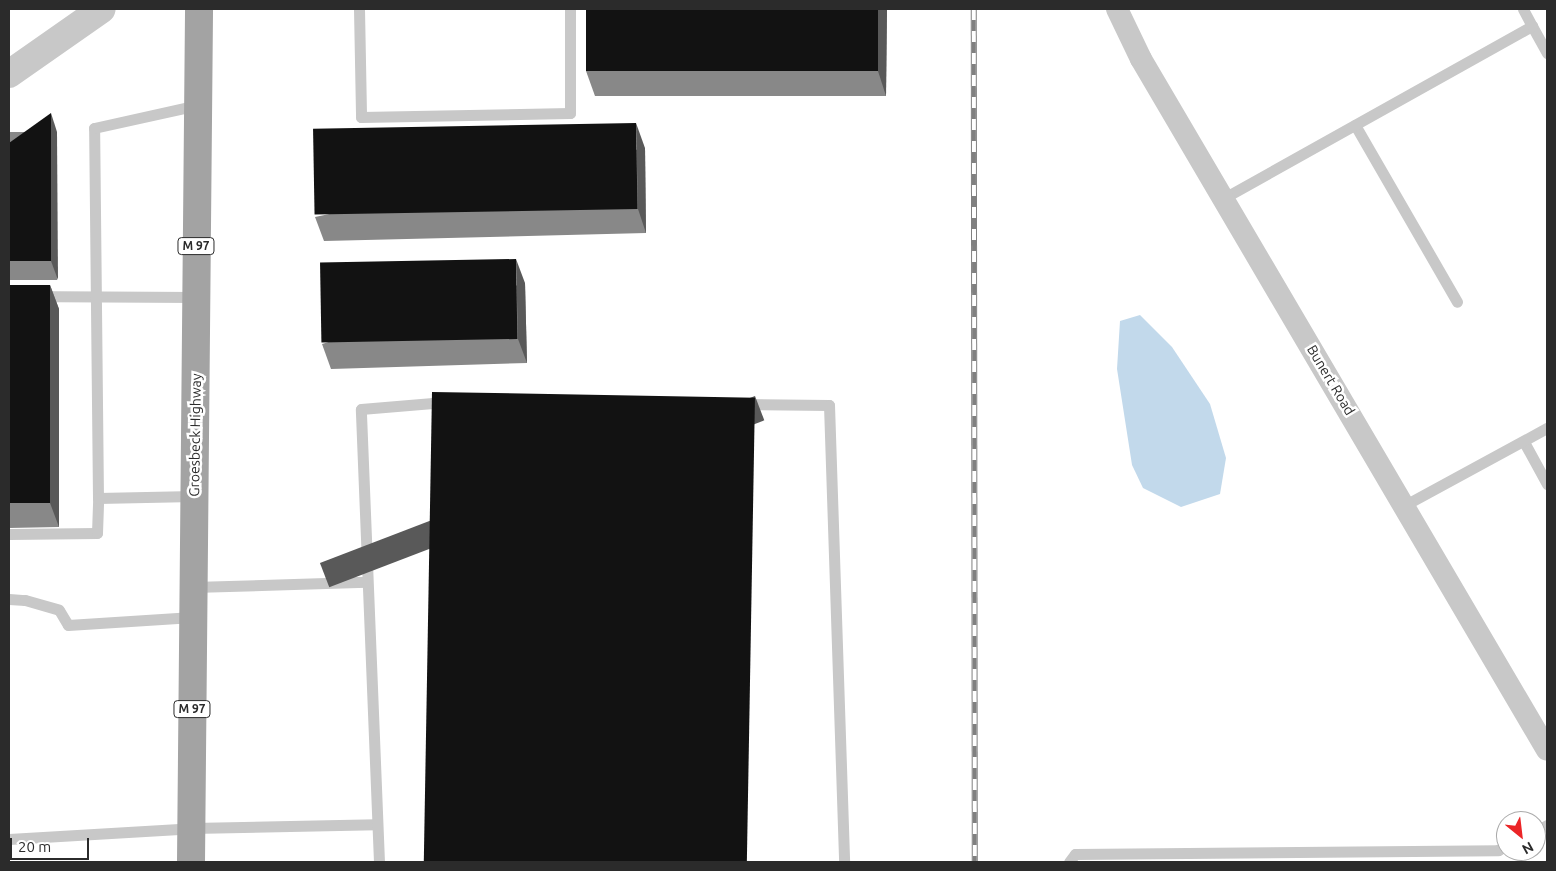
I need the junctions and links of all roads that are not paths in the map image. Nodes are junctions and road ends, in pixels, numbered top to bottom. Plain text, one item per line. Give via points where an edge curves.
1 (102, 9) edge
2 (199, 9) edge
3 (359, 9) edge
4 (570, 9) edge
5 (1117, 9) edge
6 (1523, 9) edge
7 (1532, 26) junction
8 (1547, 53) edge
9 (9, 74) edge
10 (198, 105) junction
11 (1355, 125) junction
12 (1224, 198) junction
13 (9, 296) edge
14 (98, 296) junction
15 (196, 297) junction
16 (1457, 302) dead end
17 (460, 402) edge
18 (735, 404) edge
19 (1547, 428) edge
20 (1524, 442) junction
21 (1547, 484) edge
22 (194, 496) junction
23 (98, 498) junction
24 (1405, 505) junction
25 (9, 534) edge
26 (366, 582) junction
27 (193, 587) junction
28 (9, 599) edge
29 (193, 617) junction
30 (1547, 750) edge
31 (376, 824) junction
32 (192, 828) junction
33 (9, 839) edge
34 (1496, 850) edge
35 (191, 862) edge
36 (380, 862) edge
37 (844, 862) edge
38 (1069, 862) edge

1 - 9 street
2 - 10 main road, Groesbeck Highway / M 97
3 - 4 lane via 361,117 570,113
5 - 12 street, Bunert Road via 1141,59
6 - 7 lane
7 - 8 lane
7 - 11 lane
10 - 14 lane via 94,128
10 - 15 main road, Groesbeck Highway / M 97
11 - 12 lane
11 - 16 lane
12 - 24 street, Bunert Road
13 - 14 lane
14 - 15 lane
14 - 23 lane
15 - 22 main road, Groesbeck Highway / M 97
17 - 26 lane via 361,409
18 - 37 lane via 829,405
19 - 20 lane
20 - 21 lane
20 - 24 lane
22 - 23 lane
22 - 27 main road, Groesbeck Highway / M 97
23 - 25 lane via 97,533
24 - 30 street, Bunert Road
26 - 27 lane
26 - 31 lane
27 - 29 main road, Groesbeck Highway / M 97
28 - 29 lane via 59,610 68,626
29 - 32 main road, Groesbeck Highway / M 97
31 - 32 lane
31 - 36 lane
32 - 33 lane
32 - 35 main road, Groesbeck Highway / M 97
34 - 38 lane via 1076,854

